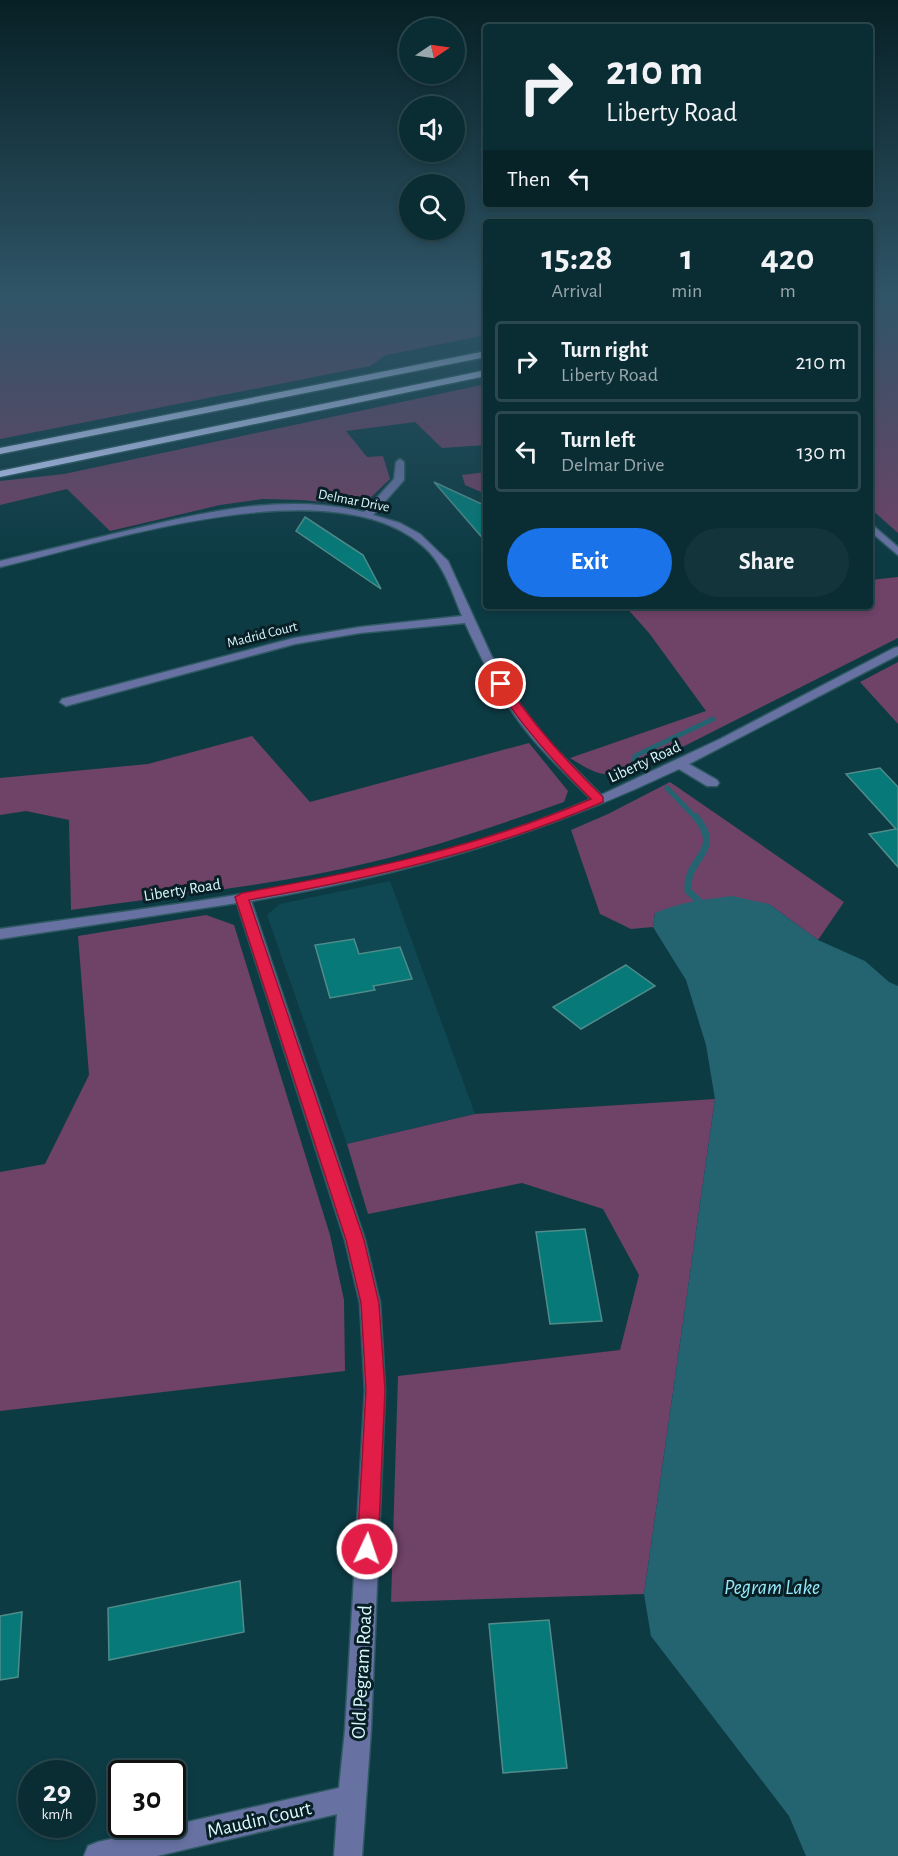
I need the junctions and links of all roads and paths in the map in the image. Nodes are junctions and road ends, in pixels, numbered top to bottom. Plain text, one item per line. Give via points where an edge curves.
1 (339, 384) edge
2 (435, 384) edge
3 (0, 452) edge
4 (400, 462) dead end
5 (0, 474) edge
6 (366, 516) junction
7 (873, 529) edge
8 (898, 552) edge
9 (0, 564) edge
10 (470, 619) junction
11 (898, 650) edge
12 (66, 702) dead end
13 (678, 764) junction
14 (712, 783) dead end
15 (599, 800) junction
16 (242, 897) junction
17 (0, 934) edge
18 (351, 1798) junction
19 (98, 1856) edge
20 (348, 1856) edge

1 - 3 highway
2 - 5 highway
4 - 6 street via 399,480
6 - 9 street, Delmar Drive via 321,507 249,507
6 - 10 street, Delmar Drive via 398,525 432,546
7 - 8 street
10 - 12 street, Madrid Court via 294,641
10 - 15 street, Delmar Drive via 517,709 553,754
11 - 13 street, Liberty Road
13 - 14 street
13 - 15 street, Liberty Road
15 - 16 street, Liberty Road via 546,822 437,856 357,876
16 - 17 street, Liberty Road
16 - 18 street, Old Pegram Road via 355,1240 370,1303 375,1390
18 - 19 street, Maudin Court
18 - 20 street, Old Pegram Road

